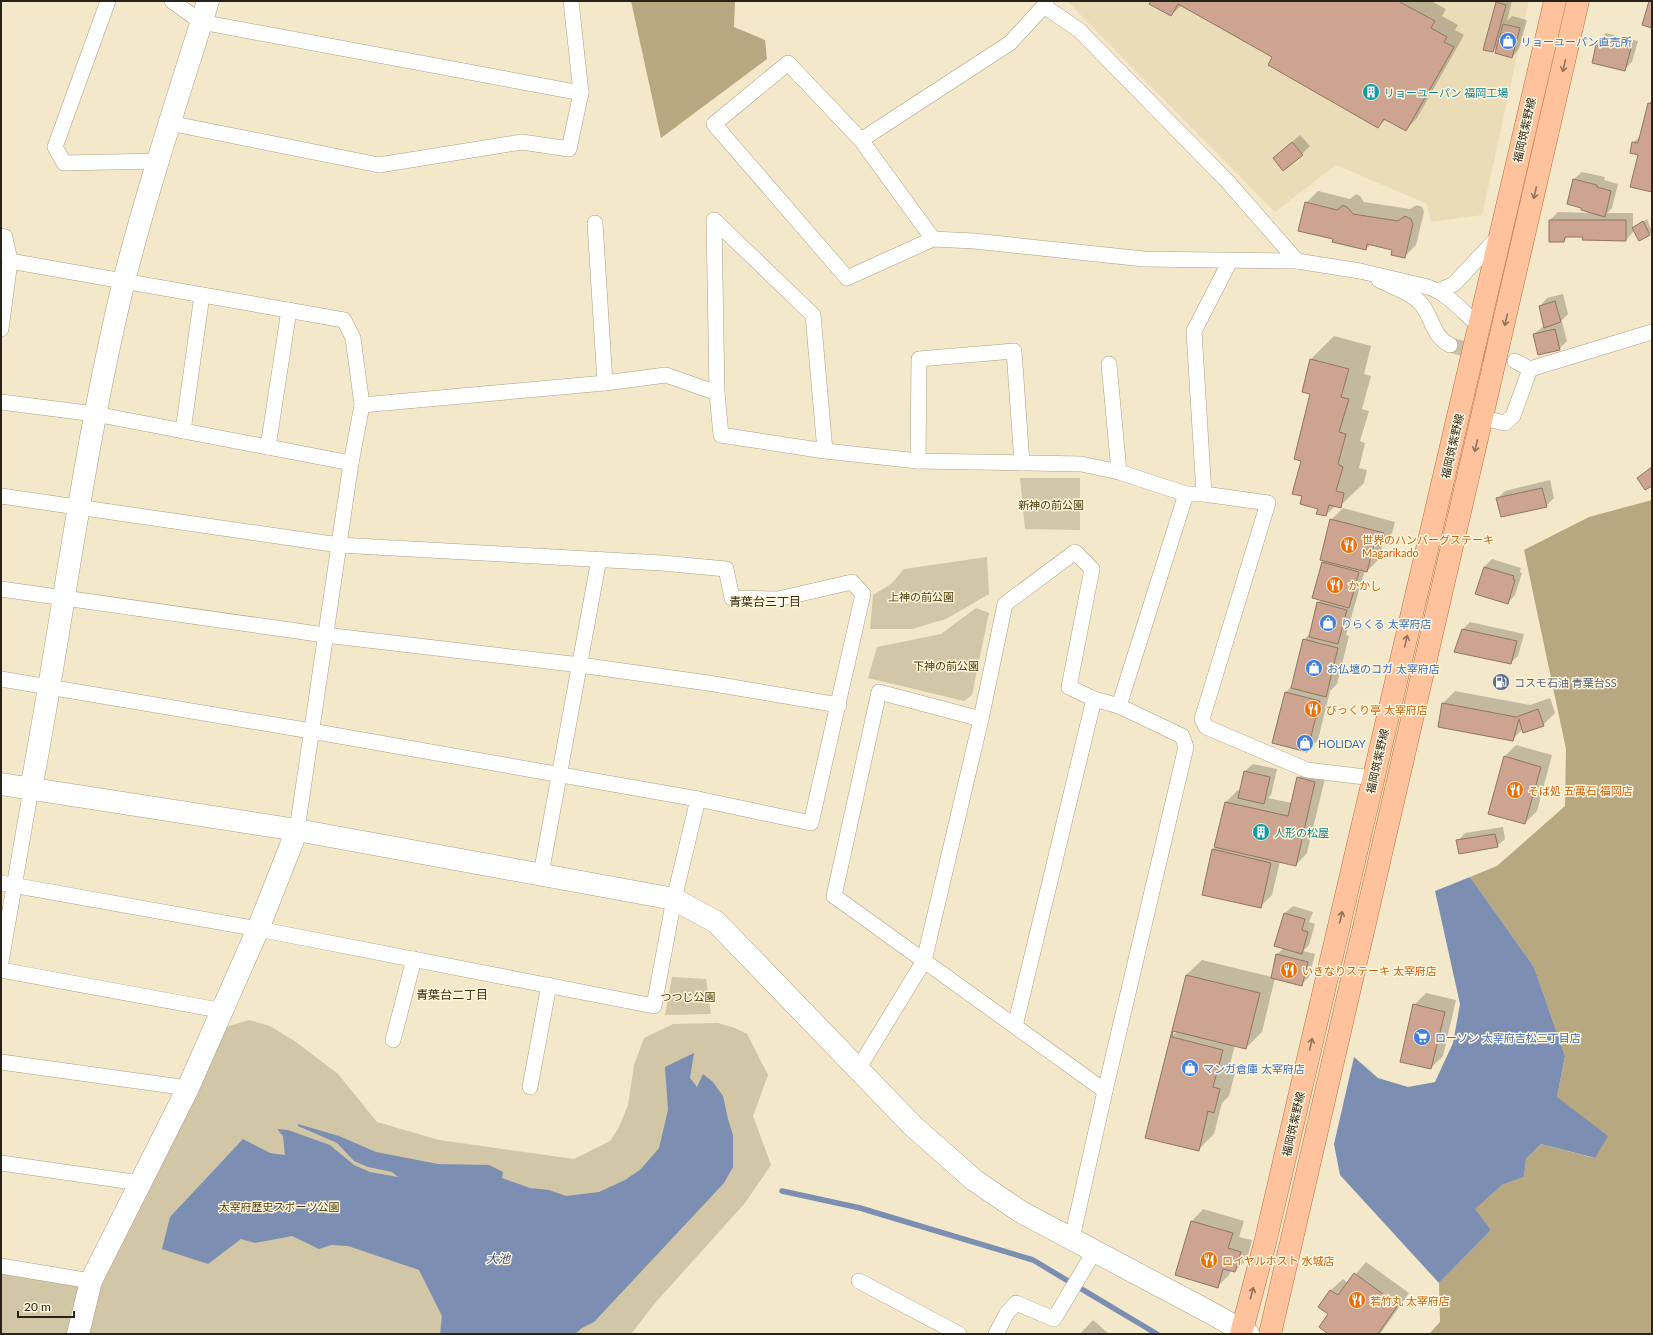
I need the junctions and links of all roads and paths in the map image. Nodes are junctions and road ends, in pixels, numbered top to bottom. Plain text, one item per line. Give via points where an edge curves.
1 (108, 1) edge
2 (172, 1) edge
3 (208, 1) edge
4 (571, 1) edge
5 (1555, 1) edge
6 (1578, 1) edge
7 (1045, 4) edge
8 (201, 22) junction
9 (581, 93) junction
10 (169, 123) junction
11 (861, 140) junction
12 (158, 161) junction
13 (595, 223) dead end
14 (1500, 234) junction
15 (1, 236) edge
16 (934, 239) junction
17 (10, 261) junction
18 (1230, 261) junction
19 (1296, 261) junction
20 (1360, 271) junction
21 (124, 281) junction
22 (1438, 290) junction
23 (202, 296) junction
24 (289, 310) junction
25 (1, 321) edge
26 (1480, 326) junction
27 (1652, 332) edge
28 (1450, 345) tunnel mouth
29 (1515, 361) tunnel mouth
30 (1109, 364) dead end
31 (1530, 369) junction
32 (605, 383) junction
33 (717, 393) junction
34 (1, 402) edge
35 (362, 405) junction
36 (95, 414) junction
37 (1483, 418) junction
38 (183, 431) junction
39 (268, 447) junction
40 (825, 451) junction
41 (918, 461) junction
42 (351, 463) junction
43 (1022, 463) junction
44 (1119, 472) junction
45 (1186, 494) junction
46 (1204, 494) junction
47 (1, 496) edge
48 (79, 507) junction
49 (339, 544) junction
50 (599, 560) junction
51 (1, 589) edge
52 (64, 598) junction
53 (325, 635) junction
54 (580, 665) junction
55 (1, 679) edge
56 (50, 686) junction
57 (1094, 699) junction
58 (839, 705) junction
59 (1119, 706) junction
60 (980, 719) junction
61 (311, 730) junction
62 (560, 775) junction
63 (1373, 778) junction
64 (1, 784) edge
65 (31, 789) junction
66 (698, 799) junction
67 (297, 830) junction
68 (541, 874) junction
69 (8, 884) edge
70 (674, 899) junction
71 (258, 928) junction
72 (414, 959) junction
73 (924, 961) junction
74 (1, 962) edge
75 (1, 970) edge
76 (549, 985) junction
77 (224, 1010) junction
78 (1015, 1026) junction
79 (393, 1040) dead end
80 (1, 1062) edge
81 (858, 1069) junction
82 (530, 1087) dead end
83 (188, 1088) junction
84 (1105, 1091) junction
85 (1, 1163) edge
86 (140, 1183) junction
87 (1072, 1238) junction
88 (1094, 1252) junction
89 (1, 1266) edge
90 (91, 1281) junction
91 (859, 1281) dead end
92 (1243, 1333) edge
93 (78, 1334) edge
94 (960, 1334) edge
95 (996, 1334) edge
96 (1270, 1334) edge

1 - 12 street via 55,147 64,163
2 - 8 street
3 - 8 street
4 - 9 street
5 - 14 main road, 福岡筑紫野線
6 -> 37 main road
7 - 11 street via 1010,44
7 - 19 street via 1079,30 1228,182
8 - 9 street
8 - 10 street
9 - 10 street via 569,150 522,142 379,165
10 - 12 street
11 - 16 street
11 - 16 street via 788,63 714,124 847,278
12 - 21 street
13 - 32 street
14 - 22 street via 1454,284
14 - 26 main road, 福岡筑紫野線
15 - 17 street via 5,237
16 - 18 street via 1144,259
17 - 21 street
17 - 25 street
18 - 19 street
18 - 46 street via 1194,331
19 - 20 street
20 - 22 street
20 - 28 street via 1412,297 1422,305 1438,337
21 - 23 street
21 - 36 street
22 - 26 street
23 - 24 street
23 - 38 street
24 - 35 street via 344,320 353,338
24 - 39 street
63 -> 26 main road, 福岡筑紫野線
27 - 31 street
29 - 31 street
30 - 44 street
31 - 37 street via 1513,416 1505,423
32 - 33 street via 666,375
32 - 35 street
33 - 40 street via 721,435
33 - 40 street via 714,220 813,315
34 - 36 street
35 - 42 street
36 - 38 street
36 - 48 street
37 -> 96 main road
38 - 39 street
39 - 42 street
40 - 41 street
41 - 43 street
41 - 43 street via 919,359 1014,350
42 - 49 street
43 - 44 street via 1081,464
44 - 45 street
45 - 46 street
45 - 59 street
46 - 63 street via 1268,503 1202,720 1206,726 1307,770
47 - 48 street
48 - 49 street
48 - 52 street
49 - 50 street
49 - 53 street
50 - 54 street
50 - 58 street via 726,569 732,598 778,600 852,582 863,594
51 - 52 street
52 - 53 street
52 - 56 street
53 - 54 street
53 - 61 street
54 - 58 street
54 - 62 street
55 - 56 street
56 - 61 street
56 - 65 street
57 - 59 street
57 - 60 street via 1069,687 1092,569 1074,552 1005,604
57 - 78 street
58 - 66 street via 812,823
59 - 84 street via 1182,736 1186,747
60 - 73 street
60 - 73 street via 879,692 834,896
61 - 62 street
61 - 67 street
62 - 66 street
62 - 68 street
92 -> 63 main road, 福岡筑紫野線
64 - 65 street
65 - 67 street
65 - 69 street
66 - 70 street
67 - 68 street
67 - 71 street
68 - 70 street
69 - 71 street
69 - 74 street
70 - 76 street via 654,1006
70 - 81 street via 716,922
71 - 72 street
71 - 77 street
72 - 76 street
72 - 79 street
73 - 78 street
73 - 81 street
75 - 77 street
76 - 82 street
77 - 83 street
78 - 84 street
80 - 83 street
81 - 87 street via 913,1126 974,1180 1021,1212
83 - 86 street
84 - 87 street
85 - 86 street
86 - 90 street
87 - 88 street
88 - 92 street via 1214,1314
88 - 95 street via 1054,1319 1016,1303 1007,1313
89 - 90 street
90 - 93 street
91 - 94 street

